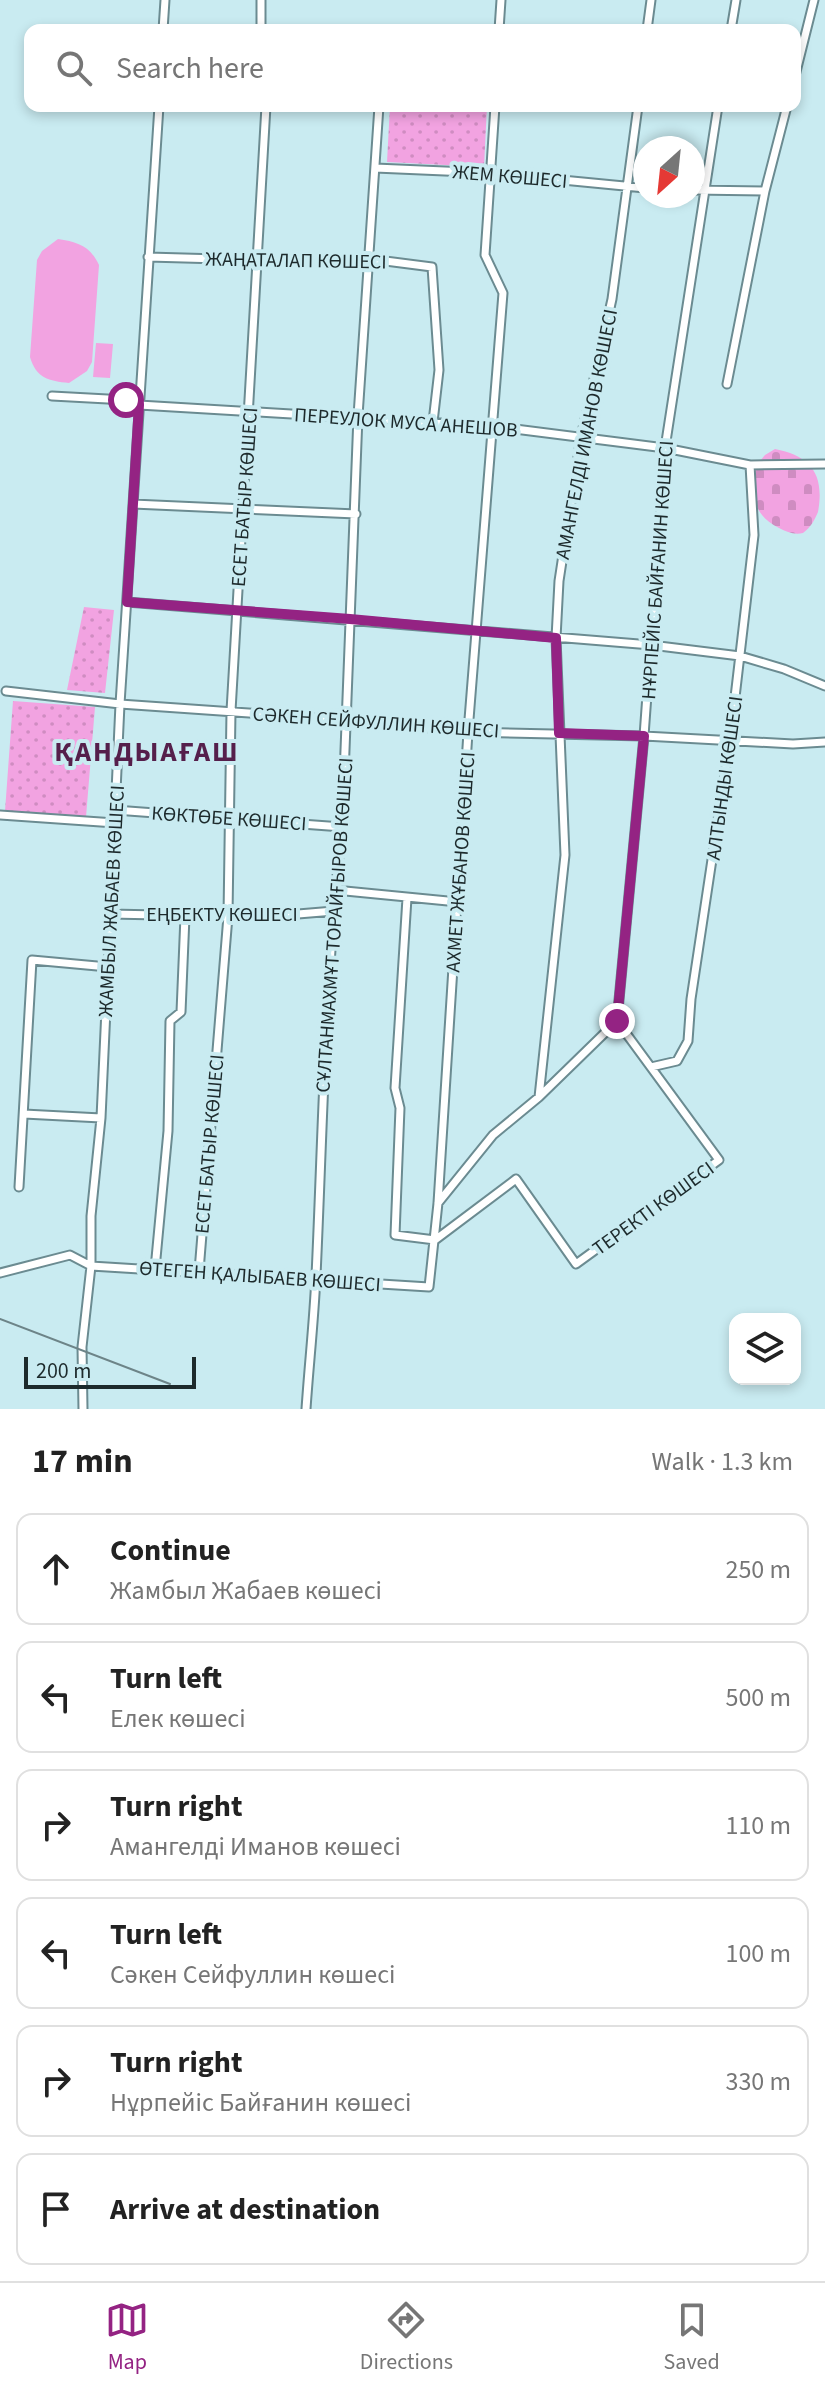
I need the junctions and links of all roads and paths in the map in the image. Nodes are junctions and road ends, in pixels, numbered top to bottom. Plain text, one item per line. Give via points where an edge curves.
1 (165, 0) edge
2 (261, 0) edge
3 (501, 0) edge
4 (651, 0) edge
5 (736, 0) edge
6 (814, 0) edge
7 (163, 24) edge
8 (261, 24) edge
9 (499, 24) edge
10 (648, 24) edge
11 (732, 24) edge
12 (801, 52) edge
13 (159, 112) edge
14 (266, 112) edge
15 (379, 112) edge
16 (495, 112) edge
17 (637, 112) edge
18 (717, 112) edge
19 (785, 112) edge
20 (375, 168) junction
21 (491, 173) junction
22 (705, 184) edge
23 (628, 187) junction
24 (633, 187) edge
25 (705, 190) edge
26 (765, 191) junction
27 (701, 208) edge
28 (148, 257) junction
29 (370, 259) junction
30 (259, 260) junction
31 (727, 384) dead end
32 (52, 396) dead end
33 (139, 405) junction
34 (249, 412) junction
35 (358, 416) junction
36 (433, 422) junction
37 (491, 426) junction
38 (581, 437) junction
39 (665, 448) junction
40 (825, 464) edge
41 (750, 465) junction
42 (133, 504) junction
43 (243, 509) junction
44 (356, 514) junction
45 (127, 602) junction
46 (237, 610) junction
47 (350, 619) junction
48 (476, 632) junction
49 (556, 638) junction
50 (651, 645) junction
51 (740, 656) junction
52 (825, 686) edge
53 (6, 691) dead end
54 (120, 704) junction
55 (231, 711) junction
56 (347, 720) junction
57 (468, 732) junction
58 (559, 733) junction
59 (644, 736) junction
60 (730, 740) junction
61 (825, 742) edge
62 (115, 810) junction
63 (0, 815) edge
64 (230, 818) junction
65 (115, 823) junction
66 (342, 827) junction
67 (335, 890) junction
68 (407, 898) junction
69 (458, 902) junction
70 (334, 911) junction
71 (110, 914) junction
72 (185, 916) junction
73 (228, 916) junction
74 (108, 967) junction
75 (617, 1021) junction
76 (651, 1067) junction
77 (539, 1097) junction
78 (24, 1114) junction
79 (101, 1118) junction
80 (19, 1187) dead end
81 (438, 1203) junction
82 (435, 1240) junction
83 (89, 1250) junction
84 (70, 1255) junction
85 (91, 1266) junction
86 (155, 1269) junction
87 (199, 1271) junction
88 (0, 1273) edge
89 (316, 1279) junction
90 (429, 1287) joint
91 (83, 1409) edge
92 (306, 1409) edge

1 - 7 street
2 - 8 street
3 - 9 street
4 - 10 street
5 - 11 street
6 - 12 street
13 - 28 street, ЖАМБЫЛ ЖАБАЕВ КӨШЕСІ
14 - 30 street, ЕСЕТ БАТЫР КӨШЕСІ
15 - 20 street, СҰЛТАНМАХМҰТ ТОРАЙҒЫРОВ КӨШЕСІ
16 - 21 street, АХМЕТ ЖҰБАНОВ КӨШЕСІ
17 - 23 street, АМАНГЕЛДІ ИМАНОВ КӨШЕСІ
18 - 22 street, НҰРПЕЙІС БАЙҒАНИН КӨШЕСІ
19 - 26 street
20 - 21 street, ЖЕМ КӨШЕСІ
20 - 29 street, СҰЛТАНМАХМҰТ ТОРАЙҒЫРОВ КӨШЕСІ
21 - 23 street, ЖЕМ КӨШЕСІ
21 - 37 street, АХМЕТ ЖҰБАНОВ КӨШЕСІ via 485,255 503,293
23 - 24 street, ЖЕМ КӨШЕСІ
23 - 38 street, АМАНГЕЛДІ ИМАНОВ КӨШЕСІ via 612,299
25 - 26 street
26 - 31 street
27 - 39 street, НҰРПЕЙІС БАЙҒАНИН КӨШЕСІ
28 - 30 street, ЖАҢАТАЛАП КӨШЕСІ
28 - 33 street, ЖАМБЫЛ ЖАБАЕВ КӨШЕСІ
29 - 30 street, ЖАҢАТАЛАП КӨШЕСІ
29 - 35 street, СҰЛТАНМАХМҰТ ТОРАЙҒЫРОВ КӨШЕСІ
29 - 36 street, ЖАҢАТАЛАП КӨШЕСІ via 432,267 439,370
30 - 34 street, ЕСЕТ БАТЫР КӨШЕСІ
32 - 33 street, ПЕРЕУЛОК МУСА АНЕШОВ
33 - 34 street, ПЕРЕУЛОК МУСА АНЕШОВ
33 - 42 street, ЖАМБЫЛ ЖАБАЕВ КӨШЕСІ
34 - 35 street, ПЕРЕУЛОК МУСА АНЕШОВ
34 - 43 street, ЕСЕТ БАТЫР КӨШЕСІ
35 - 36 street, ПЕРЕУЛОК МУСА АНЕШОВ
35 - 44 street, СҰЛТАНМАХМҰТ ТОРАЙҒЫРОВ КӨШЕСІ
36 - 37 street, ПЕРЕУЛОК МУСА АНЕШОВ
37 - 38 street, ПЕРЕУЛОК МУСА АНЕШОВ
37 - 48 street, АХМЕТ ЖҰБАНОВ КӨШЕСІ
38 - 39 street, ПЕРЕУЛОК МУСА АНЕШОВ
38 - 49 street, АМАНГЕЛДІ ИМАНОВ КӨШЕСІ via 559,581
39 - 41 street, ПЕРЕУЛОК МУСА АНЕШОВ
39 - 50 street, НҰРПЕЙІС БАЙҒАНИН КӨШЕСІ
40 - 41 street, ПЕРЕУЛОК МУСА АНЕШОВ
41 - 51 street, АЛТЫНДЫ КӨШЕСІ via 754,535
42 - 43 street
42 - 45 street, ЖАМБЫЛ ЖАБАЕВ КӨШЕСІ
43 - 44 street
43 - 46 street, ЕСЕТ БАТЫР КӨШЕСІ
44 - 47 street, СҰЛТАНМАХМҰТ ТОРАЙҒЫРОВ КӨШЕСІ
45 - 46 street
45 - 54 street, ЖАМБЫЛ ЖАБАЕВ КӨШЕСІ
46 - 47 street
46 - 55 street, ЕСЕТ БАТЫР КӨШЕСІ
47 - 48 street
47 - 56 street, СҰЛТАНМАХМҰТ ТОРАЙҒЫРОВ КӨШЕСІ
48 - 49 street
48 - 57 street, АХМЕТ ЖҰБАНОВ КӨШЕСІ
49 - 50 street
49 - 58 street, АМАНГЕЛДІ ИМАНОВ КӨШЕСІ
50 - 51 street
50 - 59 street, НҰРПЕЙІС БАЙҒАНИН КӨШЕСІ
51 - 52 street
51 - 60 street, АЛТЫНДЫ КӨШЕСІ
53 - 54 street, СӘКЕН СЕЙФУЛЛИН КӨШЕСІ
54 - 55 street, СӘКЕН СЕЙФУЛЛИН КӨШЕСІ
54 - 62 street, ЖАМБЫЛ ЖАБАЕВ КӨШЕСІ
55 - 56 street, СӘКЕН СЕЙФУЛЛИН КӨШЕСІ
55 - 64 street, ЕСЕТ БАТЫР КӨШЕСІ
56 - 57 street, СӘКЕН СЕЙФУЛЛИН КӨШЕСІ
56 - 66 street, СҰЛТАНМАХМҰТ ТОРАЙҒЫРОВ КӨШЕСІ
57 - 58 street, СӘКЕН СЕЙФУЛЛИН КӨШЕСІ
57 - 69 street, АХМЕТ ЖҰБАНОВ КӨШЕСІ
58 - 59 street, СӘКЕН СЕЙФУЛЛИН КӨШЕСІ
58 - 77 street, АМАНГЕЛДІ ИМАНОВ КӨШЕСІ via 565,855
59 - 60 street, СӘКЕН СЕЙФУЛЛИН КӨШЕСІ
59 - 75 street, НҰРПЕЙІС БАЙҒАНИН КӨШЕСІ
60 - 61 street, СӘКЕН СЕЙФУЛЛИН КӨШЕСІ
60 - 76 street, АЛТЫНДЫ КӨШЕСІ via 688,1041 677,1061
62 - 64 street, КӨКТӨБЕ КӨШЕСІ
62 - 65 street, ЖАМБЫЛ ЖАБАЕВ КӨШЕСІ
63 - 65 street
64 - 66 street, КӨКТӨБЕ КӨШЕСІ
64 - 73 street, ЕСЕТ БАТЫР КӨШЕСІ
65 - 71 street, ЖАМБЫЛ ЖАБАЕВ КӨШЕСІ
66 - 67 street, СҰЛТАНМАХМҰТ ТОРАЙҒЫРОВ КӨШЕСІ
67 - 68 street
67 - 70 street, СҰЛТАНМАХМҰТ ТОРАЙҒЫРОВ КӨШЕСІ
68 - 69 street
68 - 82 street via 395,1088 400,1108 395,1235
69 - 81 street, АХМЕТ ЖҰБАНОВ КӨШЕСІ
70 - 73 street, ЕҢБЕКТУ КӨШЕСІ
70 - 89 street, СҰЛТАНМАХМҰТ ТОРАЙҒЫРОВ КӨШЕСІ
71 - 72 street, ЕҢБЕКТУ КӨШЕСІ
71 - 74 street, ЖАМБЫЛ ЖАБАЕВ КӨШЕСІ
72 - 73 street, ЕҢБЕКТУ КӨШЕСІ
72 - 86 street via 181,1012 170,1021 168,1131
73 - 87 street, ЕСЕТ БАТЫР КӨШЕСІ
74 - 78 street via 32,960
74 - 79 street, ЖАМБЫЛ ЖАБАЕВ КӨШЕСІ
75 - 76 street, ТЕРЕКТІ КӨШЕСІ
75 - 77 street
76 - 82 street, ТЕРЕКТІ КӨШЕСІ via 719,1160 576,1264 516,1179
77 - 81 street via 493,1135
78 - 79 street
78 - 80 street
79 - 83 street, ЖАМБЫЛ ЖАБАЕВ КӨШЕСІ
81 - 82 street, АХМЕТ ЖҰБАНОВ КӨШЕСІ
82 - 90 street, АХМЕТ ЖҰБАНОВ КӨШЕСІ
83 - 84 street
83 - 85 street, ЖАМБЫЛ ЖАБАЕВ КӨШЕСІ
84 - 85 street
84 - 88 street
85 - 86 street, ӨТЕГЕН ҚАЛЫБАЕВ КӨШЕСІ
85 - 91 street, ЖАМБЫЛ ЖАБАЕВ КӨШЕСІ via 82,1347
86 - 87 street, ӨТЕГЕН ҚАЛЫБАЕВ КӨШЕСІ
87 - 89 street, ӨТЕГЕН ҚАЛЫБАЕВ КӨШЕСІ
89 - 90 street, ӨТЕГЕН ҚАЛЫБАЕВ КӨШЕСІ
89 - 92 street, СҰЛТАНМАХМҰТ ТОРАЙҒЫРОВ КӨШЕСІ

